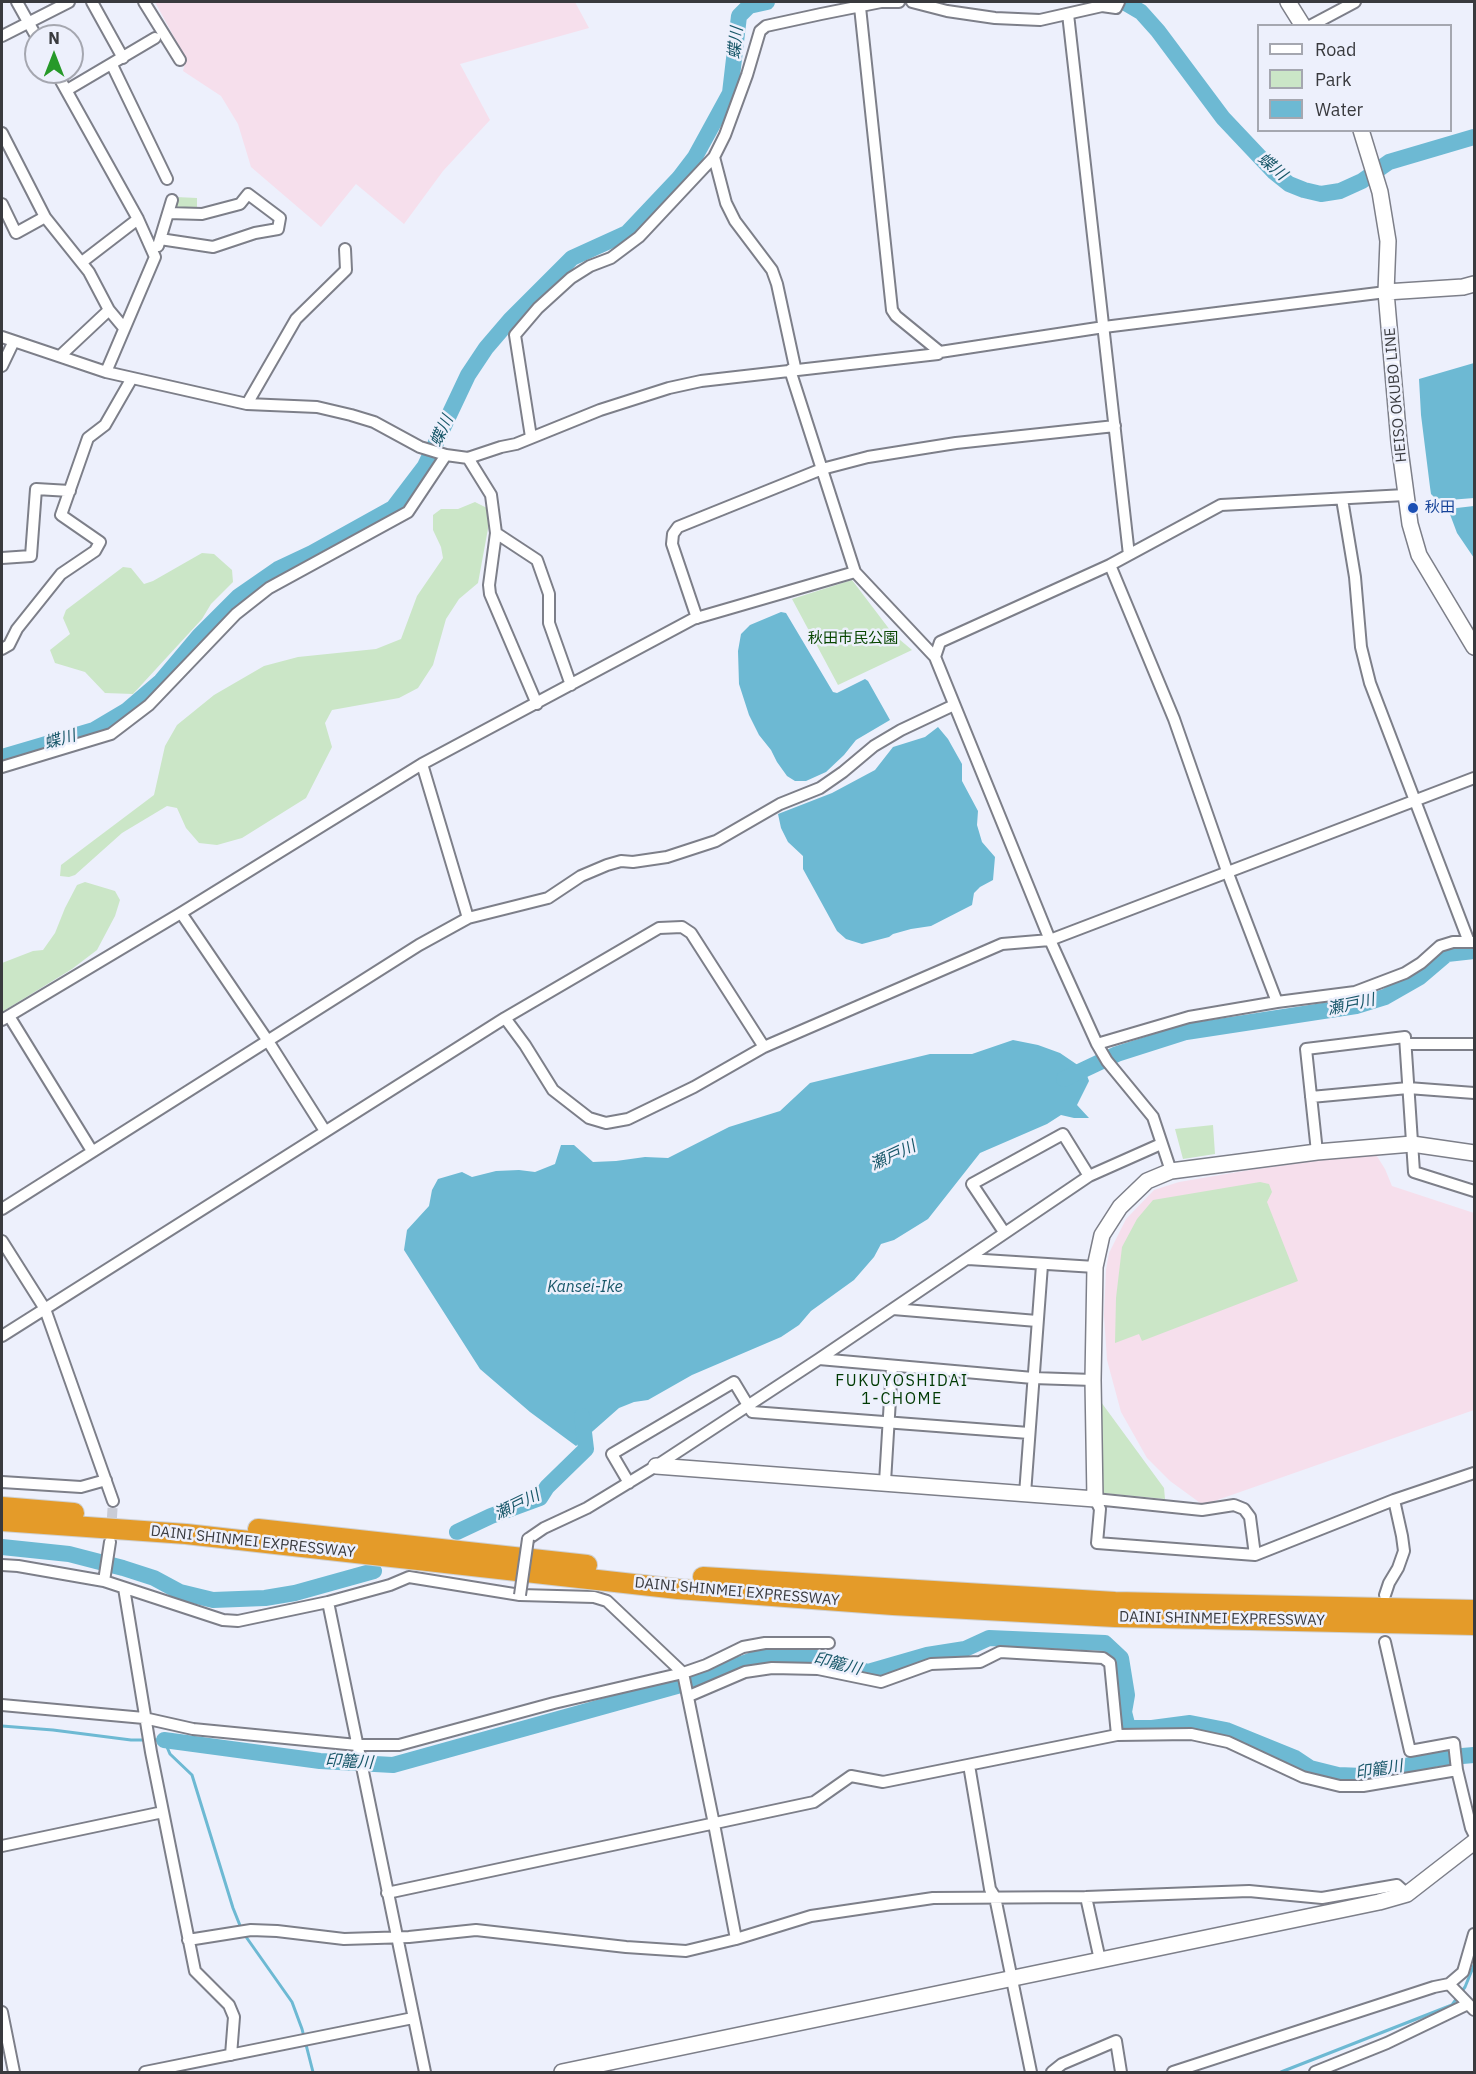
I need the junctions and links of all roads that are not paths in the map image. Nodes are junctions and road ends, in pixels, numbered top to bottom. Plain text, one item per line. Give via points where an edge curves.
1 (17, 2) edge
2 (69, 2) edge
3 (92, 2) edge
4 (144, 2) edge
5 (899, 2) edge
6 (912, 2) edge
7 (1288, 2) edge
8 (1355, 2) edge
9 (1117, 5) edge
10 (860, 7) junction
11 (1068, 14) junction
12 (28, 22) junction
13 (1302, 24) edge
14 (1314, 24) edge
15 (2, 36) edge
16 (155, 38) dead end
17 (123, 58) junction
18 (180, 60) dead end
19 (112, 65) junction
20 (63, 84) edge
21 (66, 90) junction
22 (1362, 132) edge
23 (2, 133) edge
24 (714, 157) junction
25 (167, 179) dead end
26 (172, 200) dead end
27 (2, 204) edge
28 (168, 213) junction
29 (45, 217) junction
30 (138, 219) junction
31 (160, 239) junction
32 (345, 249) dead end
33 (155, 257) junction
34 (82, 262) junction
35 (1474, 284) edge
36 (1386, 292) junction
37 (109, 310) junction
38 (1104, 327) junction
39 (124, 328) junction
40 (2, 337) edge
41 (14, 341) junction
42 (940, 352) junction
43 (60, 357) junction
44 (2, 366) edge
45 (790, 370) junction
46 (106, 372) junction
47 (132, 378) junction
48 (247, 404) junction
49 (1115, 426) junction
50 (531, 437) junction
51 (446, 455) junction
52 (468, 458) junction
53 (822, 469) junction
54 (70, 491) junction
55 (1406, 495) junction
56 (1342, 499) junction
57 (496, 533) junction
58 (1129, 555) junction
59 (2, 558) edge
60 (1110, 565) junction
61 (855, 572) junction
62 (697, 618) junction
63 (1474, 646) edge
64 (2, 650) edge
65 (935, 657) junction
66 (571, 685) junction
67 (537, 704) junction
68 (954, 705) junction
69 (422, 764) junction
70 (2, 767) edge
71 (1474, 778) edge
72 (1415, 799) junction
73 (1227, 871) junction
74 (181, 913) junction
75 (468, 918) junction
76 (1050, 940) junction
77 (1472, 942) edge
78 (1277, 1002) junction
79 (5, 1018) edge
80 (505, 1018) junction
81 (268, 1041) junction
82 (1097, 1044) junction
83 (1406, 1044) junction
84 (1474, 1044) edge
85 (764, 1047) junction
86 (1408, 1088) junction
87 (1474, 1093) edge
88 (1311, 1097) junction
89 (325, 1131) junction
90 (1161, 1144) junction
91 (1412, 1144) junction
92 (92, 1151) junction
93 (1317, 1152) junction
94 (1474, 1152) edge
95 (1171, 1171) junction
96 (1089, 1176) junction
97 (1474, 1191) edge
98 (2, 1209) edge
99 (1004, 1233) junction
100 (2, 1241) edge
101 (968, 1259) junction
102 (1041, 1264) junction
103 (1095, 1267) junction
104 (45, 1309) junction
105 (893, 1309) junction
106 (1037, 1320) junction
107 (2, 1336) edge
108 (819, 1359) junction
109 (892, 1366) junction
110 (1033, 1378) junction
111 (1093, 1380) junction
112 (749, 1405) junction
113 (888, 1422) junction
114 (1029, 1433) junction
115 (656, 1466) junction
116 (1474, 1473) edge
117 (106, 1480) junction
118 (2, 1482) edge
119 (629, 1482) junction
120 (885, 1482) junction
121 (1025, 1494) junction
122 (1095, 1499) junction
123 (1394, 1500) junction
124 (113, 1501) tunnel mouth
125 (2, 1507) edge
126 (2, 1521) edge
127 (110, 1542) tunnel mouth
128 (1254, 1554) junction
129 (2, 1565) edge
130 (104, 1581) junction
131 (124, 1588) junction
132 (520, 1595) junction
133 (1385, 1595) dead end
134 (328, 1602) junction
135 (1474, 1610) edge
136 (1474, 1625) edge
137 (829, 1642) dead end
138 (1385, 1642) dead end
139 (683, 1673) junction
140 (689, 1696) junction
141 (2, 1705) edge
142 (144, 1718) junction
143 (1117, 1735) junction
144 (357, 1745) junction
145 (969, 1765) junction
146 (1457, 1770) junction
147 (163, 1812) junction
148 (714, 1824) junction
149 (1474, 1834) edge
150 (1474, 1842) edge
151 (2, 1846) edge
152 (387, 1893) junction
153 (1407, 1894) junction
154 (995, 1897) junction
155 (1086, 1897) junction
156 (1474, 1934) edge
157 (396, 1936) junction
158 (736, 1939) junction
159 (188, 1940) junction
160 (1100, 1960) junction
161 (1011, 1979) junction
162 (1449, 1984) junction
163 (1472, 2007) edge
164 (2, 2012) edge
165 (413, 2018) junction
166 (231, 2055) junction
167 (14, 2073) edge
168 (145, 2073) edge
169 (425, 2073) edge
170 (562, 2073) edge
171 (1031, 2073) edge
172 (1052, 2073) edge
173 (1121, 2073) edge
174 (1173, 2073) edge
175 (1315, 2073) edge

1 - 12 street
2 - 12 street
3 - 17 street
4 - 18 street
5 - 10 street
6 - 11 street via 995,18 1040,20
7 - 13 street
8 - 14 street
9 - 11 street
10 - 24 street via 766,26 760,31
10 - 42 street via 892,310
11 - 38 street
12 - 15 street
16 - 17 street
17 - 19 street
19 - 21 street
19 - 25 street
20 - 21 street
21 - 30 street
22 - 36 street, HEISO OKUBO LINE via 1378,185 1388,241
23 - 29 street
24 - 45 street via 726,203 772,270 777,284 795,367
24 - 50 street via 639,237 611,258 571,279 514,335
26 - 28 street
27 - 29 street via 16,233
28 - 31 street
28 - 31 street via 202,214 240,204 248,195 280,218 278,229 213,247
29 - 34 street
30 - 33 street
30 - 34 street
31 - 33 street
32 - 48 street via 346,270 296,319
33 - 39 street
34 - 37 street
35 - 36 street
36 - 38 street
36 - 55 street, HEISO OKUBO LINE
37 - 39 street
37 - 43 street
38 - 42 street
38 - 49 street
39 - 46 street
40 - 41 street
41 - 43 street
41 - 44 street
42 - 45 street
43 - 46 street
45 - 50 street via 669,388
45 - 53 street
46 - 47 street
47 - 48 street
47 - 54 street via 105,425 88,438
48 - 51 street via 317,407 351,415
49 - 53 street via 956,443 868,457
49 - 58 street
50 - 52 street
51 - 52 street
51 - 70 street via 408,513 269,588 236,614 149,705 111,734
52 - 57 street via 491,495
53 - 61 street
53 - 62 street via 678,527 672,544
54 - 59 street via 36,489 31,556
54 - 64 street via 61,515 100,542 95,551 61,574
55 - 56 street
55 - 63 street, HEISO OKUBO LINE via 1419,555
56 - 58 street via 1221,506
56 - 72 street via 1355,577 1360,647
57 - 66 street via 537,560 549,594 549,623
57 - 67 street via 490,594
58 - 60 street
60 - 65 street via 940,642
60 - 73 street via 1174,719
61 - 62 street
61 - 65 street
62 - 66 street
65 - 68 street
66 - 67 street
67 - 69 street
68 - 75 street via 873,746 820,788 780,804 716,841 668,857 607,865 581,876 548,898
68 - 76 street
69 - 74 street
69 - 75 street
71 - 72 street
72 - 73 street
72 - 77 street
73 - 76 street
73 - 78 street
74 - 79 street
74 - 81 street
75 - 81 street
76 - 82 street
76 - 85 street via 1002,944
77 - 78 street via 1440,946 1405,973 1355,992
78 - 82 street via 1189,1017
79 - 92 street
80 - 85 street via 553,1090 589,1118 606,1123 627,1119 666,1101
80 - 85 street via 659,927 682,927 691,933
80 - 89 street
81 - 89 street
81 - 92 street
82 - 90 street via 1152,1117
83 - 84 street
83 - 86 street
83 - 88 street via 1405,1037 1306,1049
86 - 87 street
86 - 88 street
86 - 91 street
88 - 93 street
89 - 104 street
90 - 95 street
90 - 96 street
91 - 93 street
91 - 94 street
91 - 97 street via 1414,1172
92 - 98 street
93 - 95 street
95 - 103 street via 1147,1181 1120,1208 1102,1235
96 - 99 street
96 - 99 street via 1063,1134 972,1184
99 - 101 street
100 - 104 street
101 - 102 street
101 - 105 street
102 - 103 street
102 - 106 street
103 - 111 street
104 - 107 street
104 - 117 street
105 - 106 street
105 - 108 street
106 - 110 street
108 - 109 street
108 - 112 street
109 - 110 street
109 - 113 street
110 - 111 street
110 - 114 street
111 - 122 street
112 - 113 street via 752,1412
112 - 115 street
112 - 119 street via 734,1382 612,1454
113 - 114 street
113 - 120 street
114 - 121 street
115 - 119 street
115 - 120 street
116 - 123 street
117 - 118 street via 81,1487
117 - 124 street
119 - 132 street, bridge via 528,1539
120 - 121 street
121 - 122 street
122 - 128 street via 1202,1510 1234,1505 1245,1509 1250,1517
122 - 128 street via 1100,1509 1097,1543
123 - 128 street
123 - 133 street via 1404,1551
125 - 135 highway, DAINI SHINMEI EXPRESSWAY via 314,1533 680,1576 1115,1602
126 - 136 highway, DAINI SHINMEI EXPRESSWAY via 186,1534 678,1589 892,1605 1115,1617
127 - 130 street
129 - 130 street
130 - 131 street
131 - 134 street via 238,1622
131 - 142 street
132 - 134 street via 409,1577
132 - 139 street via 594,1597 607,1601
134 - 144 street
137 - 139 street via 743,1647
138 - 146 street via 1410,1751 1454,1743
139 - 140 street
139 - 144 street via 399,1745
140 - 143 street via 745,1672 772,1668 818,1669 881,1682 931,1664 980,1662 1000,1652 1103,1658 1110,1663
140 - 148 street
141 - 142 street
142 - 144 street via 193,1729
142 - 147 street
143 - 145 street
143 - 146 street via 1191,1734 1228,1742 1303,1778 1340,1786 1363,1786
144 - 152 street
145 - 148 street via 883,1782 851,1776 814,1802
145 - 154 street via 990,1889
146 - 149 street
147 - 151 street
147 - 159 street
148 - 152 street
148 - 158 street
150 - 153 street
152 - 157 street
153 - 155 street via 1396,1885 1322,1898 1249,1891
153 - 160 street
154 - 155 street
154 - 158 street via 933,1898 811,1916
154 - 161 street
155 - 160 street
156 - 162 street via 1463,1972
157 - 158 street via 476,1930 686,1951
157 - 159 street via 344,1939 251,1930
157 - 165 street
159 - 166 street via 195,1971 229,2006 234,2018
160 - 161 street
161 - 170 street
161 - 171 street
162 - 163 street
162 - 174 street
163 - 175 street
164 - 167 street
165 - 166 street
165 - 169 street
166 - 168 street
172 - 173 street via 1062,2064 1116,2041

